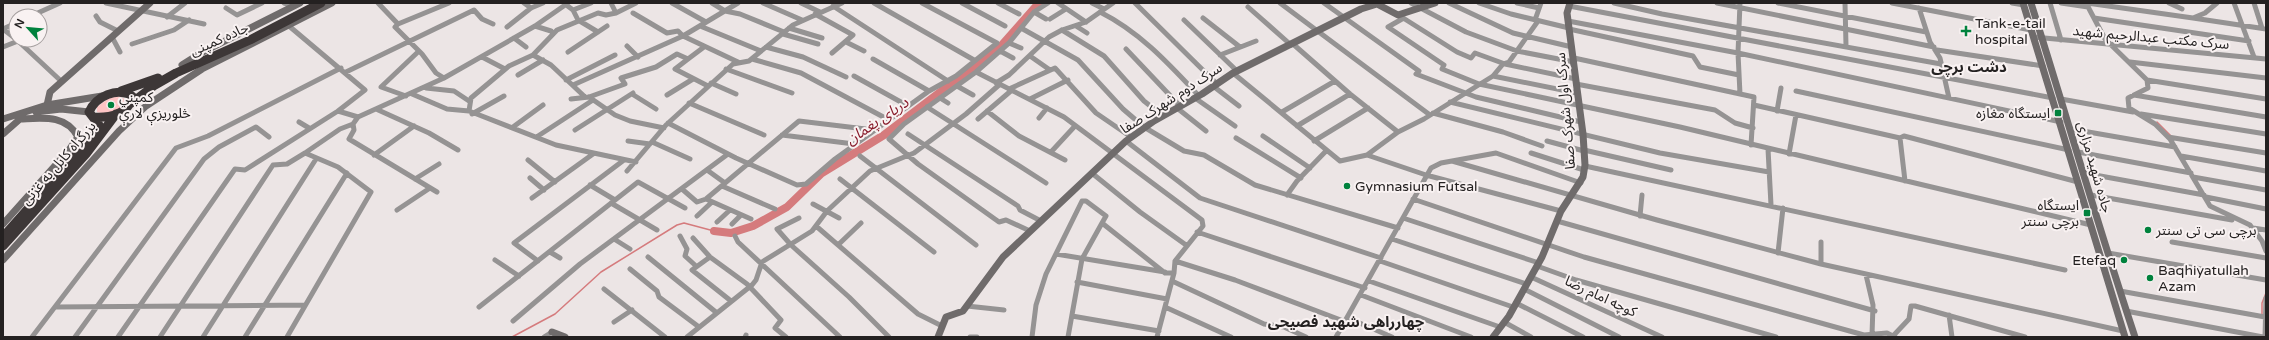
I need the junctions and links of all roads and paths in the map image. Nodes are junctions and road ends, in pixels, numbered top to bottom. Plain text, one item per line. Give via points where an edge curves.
1 (60, 3) edge
2 (106, 3) edge
3 (130, 3) edge
4 (150, 3) edge
5 (185, 3) edge
6 (262, 3) edge
7 (284, 3) edge
8 (310, 3) edge
9 (321, 3) edge
10 (332, 3) edge
11 (378, 3) edge
12 (449, 3) edge
13 (524, 3) edge
14 (543, 3) edge
15 (591, 3) edge
16 (611, 3) edge
17 (636, 3) edge
18 (672, 3) edge
19 (712, 3) edge
20 (736, 3) edge
21 (763, 3) edge
22 (801, 3) edge
23 (842, 3) edge
24 (874, 3) edge
25 (922, 3) edge
26 (962, 3) edge
27 (998, 3) edge
28 (1048, 3) edge
29 (1058, 3) edge
30 (1092, 3) edge
31 (1113, 3) edge
32 (1135, 3) edge
33 (1280, 3) edge
34 (1324, 3) edge
35 (1375, 3) edge
36 (1411, 3) edge
37 (1435, 3) edge
38 (1449, 3) edge
39 (1479, 3) edge
40 (1517, 3) edge
41 (1541, 3) edge
42 (1614, 3) edge
43 (1717, 3) edge
44 (1778, 3) edge
45 (1845, 3) edge
46 (1892, 3) edge
47 (2012, 3) edge
48 (2050, 3) edge
49 (2061, 3) edge
50 (2169, 3) edge
51 (2217, 3) edge
52 (2234, 3) edge
53 (2254, 3) edge
54 (297, 4) edge
55 (566, 4) edge
56 (1569, 4) edge
57 (2026, 4) edge
58 (2087, 4) edge
59 (1739, 5) edge
60 (833, 6) junction
61 (1248, 7) dead end
62 (124, 8) junction
63 (226, 8) dead end
64 (532, 8) junction
65 (1421, 8) junction
66 (1539, 8) junction
67 (1919, 8) junction
68 (48, 9) edge
69 (1066, 9) junction
70 (2182, 9) dead end
71 (573, 10) junction
72 (140, 11) junction
73 (725, 11) junction
74 (1102, 11) junction
75 (820, 12) junction
76 (1034, 12) junction
77 (616, 13) junction
78 (633, 13) dead end
79 (815, 14) junction
80 (1019, 14) dead end
81 (96, 16) dead end
82 (1845, 16) junction
83 (167, 17) junction
84 (1345, 17) junction
85 (1401, 17) junction
86 (1204, 18) dead end
87 (2094, 18) junction
88 (2193, 18) junction
89 (189, 20) junction
90 (578, 20) junction
91 (802, 20) junction
92 (1184, 20) dead end
93 (1536, 20) junction
94 (706, 22) junction
95 (1086, 22) junction
96 (204, 24) dead end
97 (398, 24) junction
98 (493, 24) dead end
99 (2242, 25) junction
100 (289, 26) junction
101 (535, 26) junction
102 (606, 26) dead end
103 (700, 26) junction
104 (1004, 26) dead end
105 (1076, 26) junction
106 (1569, 26) junction
107 (507, 27) dead end
108 (1739, 27) junction
109 (789, 28) junction
110 (1021, 28) junction
111 (2264, 28) edge
112 (1846, 29) junction
113 (1062, 30) junction
114 (118, 31) junction
115 (552, 31) dead end
116 (1316, 31) junction
117 (149, 32) dead end
118 (598, 32) junction
119 (1926, 32) junction
120 (784, 33) junction
121 (1087, 33) dead end
122 (2033, 33) junction
123 (683, 36) junction
124 (112, 37) junction
125 (152, 37) junction
126 (1528, 37) junction
127 (514, 38) junction
128 (822, 38) dead end
129 (1738, 38) junction
130 (2042, 38) junction
131 (1044, 40) junction
132 (2061, 40) junction
133 (408, 41) junction
134 (1256, 41) dead end
135 (2249, 41) junction
136 (846, 42) junction
137 (1008, 43) junction
138 (132, 44) dead end
139 (818, 44) dead end
140 (2110, 44) junction
141 (1292, 45) junction
142 (627, 46) dead end
143 (1846, 46) junction
144 (526, 47) dead end
145 (704, 47) junction
146 (766, 47) junction
147 (1240, 47) junction
148 (1572, 47) junction
149 (26, 48) edge
150 (1021, 48) dead end
151 (1935, 48) junction
152 (1126, 49) dead end
153 (1517, 50) junction
154 (419, 51) junction
155 (864, 51) dead end
156 (1000, 51) junction
157 (120, 52) dead end
158 (568, 52) dead end
159 (761, 52) junction
160 (832, 53) dead end
161 (1738, 53) junction
162 (533, 55) junction
163 (615, 55) dead end
164 (1220, 55) junction
165 (1030, 56) junction
166 (482, 57) junction
167 (638, 57) junction
168 (2254, 57) junction
169 (1013, 58) dead end
170 (688, 59) junction
171 (752, 59) junction
172 (873, 59) dead end
173 (2266, 59) edge
174 (543, 60) junction
175 (974, 60) junction
176 (1574, 60) junction
177 (2130, 62) junction
178 (738, 63) junction
179 (1505, 64) junction
180 (1941, 64) junction
181 (182, 65) junction
182 (2043, 66) junction
183 (342, 68) junction
184 (504, 69) junction
185 (726, 69) junction
186 (1050, 70) junction
187 (346, 72) junction
188 (976, 72) junction
189 (1235, 72) junction
190 (518, 75) dead end
191 (1739, 75) junction
192 (854, 76) dead end
193 (1493, 76) junction
194 (846, 77) dead end
195 (444, 78) junction
196 (1945, 78) junction
197 (2266, 78) edge
198 (693, 79) junction
199 (566, 80) junction
200 (1068, 80) junction
201 (2147, 80) junction
202 (61, 81) junction
203 (948, 81) junction
204 (1335, 81) junction
205 (1576, 81) junction
206 (710, 84) junction
207 (998, 84) junction
208 (1479, 84) junction
209 (573, 85) junction
210 (1215, 85) junction
211 (957, 86) junction
212 (425, 88) junction
213 (1781, 88) dead end
214 (1010, 90) junction
215 (929, 91) junction
216 (1796, 91) dead end
217 (792, 93) dead end
218 (1577, 93) junction
219 (110, 94) junction
220 (412, 94) junction
221 (736, 94) dead end
222 (1350, 94) junction
223 (1462, 94) junction
224 (1740, 94) junction
225 (667, 95) dead end
226 (972, 95) dead end
227 (2133, 95) junction
228 (406, 96) junction
229 (504, 96) dead end
230 (1197, 97) junction
231 (589, 98) junction
232 (940, 98) junction
233 (1949, 98) junction
234 (2053, 98) junction
235 (570, 99) dead end
236 (1030, 99) junction
237 (2062, 99) junction
238 (2266, 99) edge
239 (469, 101) junction
240 (1450, 102) junction
241 (689, 103) junction
242 (948, 103) dead end
243 (130, 104) junction
244 (47, 105) junction
245 (543, 105) dead end
246 (1579, 105) junction
247 (1754, 105) junction
248 (908, 106) junction
249 (1239, 106) dead end
250 (1178, 107) junction
251 (927, 108) junction
252 (1047, 108) junction
253 (1368, 108) junction
254 (376, 109) junction
255 (656, 109) dead end
256 (607, 110) junction
257 (338, 111) junction
258 (987, 111) junction
259 (1778, 111) junction
260 (470, 112) junction
261 (1282, 112) junction
262 (2136, 113) junction
263 (91, 114) junction
264 (116, 114) junction
265 (1431, 114) junction
266 (1796, 115) junction
267 (21, 116) junction
268 (1163, 116) junction
269 (358, 117) junction
270 (2266, 117) edge
271 (3, 118) edge
272 (1039, 118) dead end
273 (978, 119) dead end
274 (889, 120) junction
275 (299, 122) dead end
276 (1581, 122) junction
277 (2061, 122) junction
278 (353, 124) junction
279 (668, 124) junction
280 (952, 124) junction
281 (414, 126) junction
282 (1075, 126) junction
283 (1235, 126) dead end
284 (1297, 126) junction
285 (513, 127) junction
286 (1144, 127) junction
287 (309, 128) junction
288 (664, 128) junction
289 (1753, 128) junction
290 (576, 130) dead end
291 (874, 130) junction
292 (1206, 130) dead end
293 (2071, 130) junction
294 (1398, 132) junction
295 (3, 134) edge
296 (908, 134) dead end
297 (1583, 134) junction
298 (764, 135) dead end
299 (782, 135) junction
300 (2266, 135) edge
301 (538, 136) junction
302 (1263, 136) dead end
303 (269, 137) dead end
304 (2168, 137) junction
305 (1236, 138) dead end
306 (1900, 138) junction
307 (1129, 139) junction
308 (628, 141) dead end
309 (1314, 141) junction
310 (1547, 141) dead end
311 (651, 143) junction
312 (854, 144) junction
313 (924, 145) junction
314 (1751, 145) junction
315 (1542, 146) dead end
316 (2175, 147) junction
317 (1768, 149) junction
318 (458, 150) dead end
319 (2069, 150) junction
320 (1326, 151) junction
321 (1584, 151) junction
322 (1051, 152) junction
323 (2078, 152) junction
324 (305, 153) junction
325 (1114, 153) junction
326 (1531, 153) dead end
327 (2266, 153) edge
328 (593, 154) junction
329 (728, 154) junction
330 (1789, 154) junction
331 (374, 155) junction
332 (907, 155) junction
333 (1367, 155) junction
334 (860, 156) dead end
335 (2181, 156) junction
336 (316, 158) junction
337 (690, 159) dead end
338 (528, 160) dead end
339 (624, 160) junction
340 (1065, 160) dead end
341 (1452, 161) junction
342 (636, 162) junction
343 (748, 163) junction
344 (438, 164) dead end
345 (1310, 168) junction
346 (1585, 168) junction
347 (875, 169) junction
348 (707, 170) junction
349 (1671, 170) dead end
350 (626, 171) dead end
351 (2266, 171) edge
352 (1769, 172) junction
353 (347, 173) junction
354 (2084, 173) junction
355 (1093, 174) junction
356 (1426, 175) junction
357 (2192, 175) junction
358 (530, 178) dead end
359 (1301, 178) junction
360 (415, 179) junction
361 (840, 179) dead end
362 (1905, 181) junction
363 (555, 182) junction
364 (2078, 182) junction
365 (1046, 183) dead end
366 (1580, 183) junction
367 (590, 185) junction
368 (724, 185) junction
369 (430, 188) junction
370 (852, 188) junction
371 (682, 189) junction
372 (544, 190) junction
373 (2266, 190) edge
374 (437, 192) dead end
375 (1642, 194) dead end
376 (1288, 195) junction
377 (2091, 195) junction
378 (1572, 196) junction
379 (2205, 196) junction
380 (532, 198) dead end
381 (669, 199) junction
382 (706, 199) junction
383 (1413, 199) junction
384 (613, 201) junction
385 (712, 202) junction
386 (813, 204) dead end
387 (1771, 205) junction
388 (685, 208) dead end
389 (1783, 208) junction
390 (775, 209) dead end
391 (2266, 209) edge
392 (397, 210) dead end
393 (730, 210) junction
394 (826, 211) junction
395 (1561, 211) junction
396 (742, 215) junction
397 (697, 216) dead end
398 (1640, 216) junction
399 (799, 218) dead end
400 (839, 218) dead end
401 (1403, 218) junction
402 (751, 219) dead end
403 (641, 220) junction
404 (17, 221) junction
405 (1041, 221) junction
406 (1558, 221) junction
407 (4, 222) edge
408 (717, 222) dead end
409 (2243, 222) junction
410 (861, 223) dead end
411 (1102, 223) junction
412 (732, 224) dead end
413 (2091, 225) junction
414 (816, 226) junction
415 (1398, 228) junction
416 (2253, 228) junction
417 (657, 230) dead end
418 (2266, 230) edge
419 (1030, 231) junction
420 (1197, 232) junction
421 (680, 236) dead end
422 (735, 236) dead end
423 (3, 237) edge
424 (693, 238) dead end
425 (614, 239) junction
426 (1392, 239) junction
427 (2264, 241) edge
428 (1821, 242) dead end
429 (2172, 242) dead end
430 (839, 244) junction
431 (791, 245) junction
432 (976, 245) dead end
433 (1186, 245) junction
434 (1548, 245) junction
435 (3, 246) edge
436 (630, 249) dead end
437 (2266, 251) edge
438 (550, 252) junction
439 (934, 252) dead end
440 (1778, 253) junction
441 (2108, 253) junction
442 (1056, 254) junction
443 (710, 256) junction
444 (648, 257) dead end
445 (560, 258) dead end
446 (2266, 258) edge
447 (1082, 259) junction
448 (3, 260) edge
449 (495, 260) dead end
450 (1380, 260) junction
451 (538, 261) junction
452 (1175, 261) junction
453 (762, 262) junction
454 (1538, 264) junction
455 (1821, 264) junction
456 (696, 266) junction
457 (630, 269) dead end
458 (2065, 270) dead end
459 (1166, 273) junction
460 (1174, 273) junction
461 (1866, 275) junction
462 (519, 276) junction
463 (1530, 277) junction
464 (2266, 280) edge
465 (1172, 281) junction
466 (1369, 281) junction
467 (1077, 282) junction
468 (749, 287) junction
469 (1525, 287) junction
470 (1365, 288) junction
471 (604, 289) dead end
472 (2120, 291) junction
473 (1361, 295) junction
474 (2266, 298) edge
475 (1167, 299) junction
476 (732, 301) junction
477 (305, 305) junction
478 (1514, 305) junction
479 (97, 306) junction
480 (223, 306) junction
481 (264, 306) junction
482 (967, 306) junction
483 (2265, 306) edge
484 (55, 307) junction
485 (139, 307) junction
486 (180, 307) junction
487 (479, 307) dead end
488 (1165, 307) junction
489 (632, 310) junction
490 (1004, 310) dead end
491 (1875, 311) junction
492 (2126, 311) junction
493 (717, 313) junction
494 (1949, 315) junction
495 (1072, 316) junction
496 (2265, 317) junction
497 (1347, 320) junction
498 (513, 321) dead end
499 (614, 322) dead end
500 (1502, 325) junction
501 (942, 326) junction
502 (699, 327) junction
503 (552, 332) joint
504 (1158, 334) edge
505 (2124, 334) edge
506 (1853, 335) edge
507 (1872, 336) junction
508 (1894, 336) edge
509 (32, 337) edge
510 (75, 337) edge
511 (118, 337) edge
512 (160, 337) edge
513 (203, 337) edge
514 (246, 337) edge
515 (287, 337) edge
516 (544, 337) edge
517 (565, 337) edge
518 (665, 337) edge
519 (687, 337) edge
520 (786, 337) edge
521 (840, 337) edge
522 (889, 337) edge
523 (938, 337) edge
524 (970, 337) edge
525 (977, 337) edge
526 (1032, 337) edge
527 (1068, 337) edge
528 (1231, 337) edge
529 (1306, 337) edge
530 (1336, 337) edge
531 (1392, 337) edge
532 (1471, 337) edge
533 (1493, 337) edge
534 (1531, 337) edge
535 (1583, 337) edge
536 (1619, 337) edge
537 (1662, 337) edge
538 (1776, 337) edge
539 (1952, 337) edge
540 (2025, 337) edge
541 (2134, 337) edge
542 (2264, 337) edge

1 - 68 street
2 - 62 street
3 - 62 street
4 - 72 street
5 - 83 street
6 - 63 street via 237,15
7 - 54 street
8 - 181 highway, جاده کمپنی
9 - 243 highway, جاده کمپنی via 250,40 176,73
10 - 100 street
11 - 97 street
12 - 97 street
13 - 64 street
14 - 64 street
15 - 71 street
16 - 77 street
17 - 77 street
18 - 94 street
19 - 73 street
20 - 73 street
21 - 91 street
22 - 75 street
23 - 60 street
24 - 175 street
25 - 175 street via 997,43
26 - 104 street
27 - 80 street
28 - 76 street
29 - 69 street
30 - 74 street
31 - 74 street
32 - 210 street
33 - 116 street
34 - 84 street
35 - 84 street, سرک دوم شهرک صفا
35 - 85 street, سرک دوم شهرک صفا
36 - 65 street
37 - 65 street
38 - 126 street via 1498,27
39 - 93 street
40 - 66 street
41 - 66 street
42 - 108 street
43 - 59 street
44 - 82 street
45 - 82 street
46 - 67 street, سرک مکتب عبدالرحیم شهید
47 - 57 street
48 - 132 street
49 - 58 street
50 - 70 street
51 - 88 street
52 - 99 street
53 - 111 street
54 - 181 street
55 - 71 street
55 - 101 street
56 - 106 street, سرک اول شهرک صفا
56 - 129 street
57 - 122 street
57 - 130 street, جاده شهید مزاری
58 - 87 street
58 - 88 street
59 - 108 street
59 - 112 street
60 - 75 street
60 - 203 street
61 - 141 street
62 - 72 street
64 - 107 street
65 - 85 street
65 - 153 street via 1466,32
66 - 93 street
67 - 119 street
67 - 122 street, سرک مکتب عبدالرحیم شهید
69 - 76 street via 1048,19
69 - 95 street
71 - 90 street
72 - 83 street
72 - 114 street
73 - 94 street
73 - 120 street via 740,14
74 - 95 street
74 - 230 street via 1144,40
75 - 79 street
76 - 110 street
77 - 90 street via 598,13
78 - 123 street via 667,33 676,30
79 - 91 street
79 - 136 street via 852,34
81 - 114 street via 100,22
82 - 112 street
82 - 119 street
83 - 89 street
84 - 116 street, سرک دوم شهرک صفا
84 - 223 street via 1419,71 1416,74
85 - 179 street via 1457,52 1471,58 1475,53
85 - 208 street via 1388,26 1444,65 1442,69
86 - 147 street
87 - 135 street
87 - 140 street
88 - 99 street
89 - 96 street
89 - 125 street via 174,30
90 - 118 street
90 - 162 street via 557,30
91 - 109 street
92 - 164 street
93 - 106 street
93 - 126 street
94 - 103 street
95 - 105 street
97 - 133 street via 395,27
98 - 133 street via 482,19 474,10
99 - 111 street
99 - 135 street
100 - 183 street
100 - 448 street via 202,69 146,106 118,131
101 - 115 street
101 - 127 street
102 - 118 street
103 - 123 street
103 - 159 street
105 - 113 street
105 - 121 street
106 - 148 street, سرک اول شهرک صفا
106 - 161 street
106 - 191 street via 1694,56 1700,66
108 - 129 street
108 - 143 street
109 - 120 street
109 - 128 street
110 - 131 street
110 - 137 street
112 - 143 street
112 - 151 street
113 - 131 street
113 - 268 street via 1104,56 1144,101
114 - 124 street
116 - 141 street, سرک دوم شهرک صفا
116 - 265 street
117 - 125 street
118 - 158 street
119 - 151 street
120 - 139 street
120 - 146 street
122 - 130 street, سرک مکتب عبدالرحیم شهید
122 - 182 street
123 - 145 street
123 - 167 street
124 - 157 street
124 - 202 street
125 - 138 street
126 - 148 street
126 - 153 street
127 - 144 street
127 - 166 street
129 - 161 street
129 - 196 street
130 - 132 street, سرک مکتب عبدالرحیم شهید
130 - 237 street, جاده شهید مزاری
131 - 165 street
131 - 286 street via 1078,60 1123,109
132 - 140 street, سرک مکتب عبدالرحیم شهید
133 - 154 street
133 - 187 street
134 - 147 street
135 - 168 street
136 - 155 street
136 - 160 street
137 - 150 street
137 - 156 street
140 - 168 street, سرک مکتب عبدالرحیم شهید
140 - 177 street
141 - 189 street, سرک دوم شهرک صفا
141 - 204 street
142 - 167 street
143 - 180 street
145 - 170 street
145 - 178 street
146 - 159 street
146 - 194 street via 803,57
147 - 164 street
148 - 176 street, سرک اول شهرک صفا
149 - 202 street
151 - 180 street
151 - 182 street
152 - 250 street
153 - 176 street
153 - 179 street
154 - 195 street via 436,73
154 - 228 street via 381,87
156 - 169 street
156 - 188 street
159 - 171 street
161 - 191 street
161 - 233 street
162 - 174 street
162 - 184 street
163 - 199 street
164 - 189 street
165 - 186 street
165 - 207 street
166 - 184 street
166 - 195 street
167 - 209 street
168 - 173 street, سرک مکتب عبدالرحیم شهید
170 - 198 street via 675,69
170 - 231 street via 677,54 656,67 621,78 624,84
171 - 178 street
171 - 274 street via 801,74
172 - 215 street
174 - 190 street
174 - 199 street
175 - 203 street
176 - 205 street, سرک اول شهرک صفا
176 - 224 street via 1692,82
177 - 197 street
177 - 201 street
178 - 185 street
179 - 193 street
179 - 205 street
180 - 196 street
181 - 219 highway, جاده کمپنی via 145,84
182 - 234 street
183 - 187 street
183 - 484 street via 208,136 176,148
184 - 239 street
185 - 206 street
185 - 217 street
186 - 200 street via 1057,69
186 - 214 street
187 - 257 street via 365,90
188 - 207 street
188 - 211 street
189 - 210 street, سرک دوم شهرک صفا
189 - 261 street
191 - 224 street
192 - 248 street
193 - 208 street
193 - 218 street
195 - 212 street
196 - 233 street
196 - 234 street
198 - 206 street
198 - 225 street
199 - 209 street
200 - 236 street
200 - 307 street via 1096,112
201 - 227 street via 2148,88
201 - 238 street
202 - 244 street via 50,92
203 - 215 street
204 - 222 street
204 - 261 street
205 - 218 street, سرک اول شهرک صفا
205 - 289 street via 1715,110 1735,123
206 - 221 street
206 - 241 street
207 - 214 street
207 - 280 street
208 - 223 street
208 - 246 street
209 - 231 street
210 - 230 street, سرک دوم شهرک صفا
210 - 249 street
211 - 226 street
211 - 232 street
212 - 220 street
212 - 239 street via 448,89
213 - 259 street
214 - 236 street
214 - 258 street
215 - 248 street
216 - 319 street
218 - 246 street, سرک اول شهرک صفا
219 - 243 highway via 130,94 133,99
219 - 244 street
219 - 263 highway, جاده کمپنی via 92,105
220 - 228 street
220 - 260 street via 449,110
222 - 253 street
222 - 284 street
223 - 240 street
223 - 276 street
224 - 247 street via 1754,97
227 - 262 street via 2128,98 2128,106
227 - 270 street
228 - 254 street
229 - 260 street
230 - 250 street, سرک دوم شهرک صفا
230 - 283 street
231 - 235 street
231 - 256 street
231 - 301 street
232 - 242 street
232 - 251 street
233 - 277 street
234 - 277 street
236 - 252 street
237 - 262 street
237 - 293 street, جاده شهید مزاری
239 - 260 street
240 - 265 street
240 - 297 street
241 - 279 street
241 - 298 street
243 - 264 highway, جاده کمپنی
244 - 267 street
245 - 285 street
246 - 276 street, سرک اول شهرک صفا
246 - 314 street
247 - 259 street
247 - 289 street
248 - 274 street
250 - 268 street, سرک دوم شهرک صفا
250 - 292 street
251 - 280 street
251 - 332 street via 904,124 889,139
252 - 272 street
252 - 282 street
253 - 294 street
253 - 309 street
254 - 269 street
254 - 281 street
255 - 256 street via 632,93
256 - 288 street via 630,121
256 - 290 street
257 - 269 street
257 - 287 street
258 - 273 street
258 - 322 street via 1019,136
259 - 266 street
260 - 285 street
261 - 284 street
262 - 300 street
262 - 304 street via 2155,124
263 - 264 highway via 104,118
263 - 267 street via 61,110
263 - 404 highway, بزرگراه کابل به غزنی via 99,125 98,130
264 - 435 highway, بزرگراه کابل به غزنی via 86,154
265 - 294 street
265 - 315 street via 1503,132
266 - 306 street
266 - 330 street
267 - 271 street
267 - 295 street
267 - 407 street via 56,119 69,123 75,128 78,137
268 - 286 street, سرک دوم شهرک صفا
269 - 278 street
274 - 291 street
275 - 287 street
276 - 297 street, سرک اول شهرک صفا
277 - 319 street
278 - 324 street via 340,129
278 - 331 street via 354,130 349,138
279 - 288 street
279 - 329 street
280 - 313 street
280 - 365 street
281 - 318 street
281 - 331 street
282 - 322 street
282 - 325 street
284 - 309 street
285 - 301 street
286 - 307 street, سرک دوم شهرک صفا
286 - 376 street via 1184,151 1204,155 1242,179
287 - 485 street via 245,170 235,169
288 - 311 street
289 - 314 street
291 - 299 street via 801,120
291 - 312 street
293 - 316 street
293 - 323 street, جاده شهید مزاری
294 - 333 street
296 - 313 street
297 - 321 street, سرک اول شهرک صفا
297 - 352 street via 1660,154
299 - 312 street
299 - 343 street
301 - 328 street via 556,145
302 - 345 street
303 - 479 street via 256,126 219,147 204,159
304 - 316 street
304 - 327 street
305 - 359 street
306 - 362 street
306 - 364 street via 1904,136
307 - 325 street, سرک دوم شهرک صفا
307 - 450 street via 1200,198
308 - 311 street
309 - 320 street
310 - 321 street
311 - 337 street
311 - 342 street
312 - 343 street via 801,186
313 - 332 street
313 - 405 street via 1018,206 1020,210
314 - 317 street
316 - 335 street
317 - 330 street
317 - 352 street
319 - 364 street
320 - 333 street via 1340,161
320 - 345 street
321 - 346 street, سرک اول شهرک صفا
321 - 349 street
322 - 340 street
323 - 354 street, جاده شهید مزاری
323 - 357 street
324 - 336 street
324 - 486 street via 287,164 273,165
325 - 355 street, سرک دوم شهرک صفا
325 - 420 street via 1202,220 1203,226
326 - 346 street
328 - 339 street
328 - 363 street
329 - 343 street
329 - 348 street
330 - 362 street
331 - 360 street
332 - 347 street
332 - 419 street via 999,222 1006,220
333 - 356 street
334 - 347 street
335 - 351 street
335 - 357 street
336 - 353 street
336 - 480 street
338 - 363 street
339 - 342 street
339 - 367 street
341 - 356 street via 1430,168
341 - 366 street via 1496,153
341 - 378 street
342 - 350 street
343 - 368 street
344 - 360 street
345 - 359 street
346 - 366 street, سرک اول شهرک صفا
346 - 387 street
347 - 370 street
347 - 432 street
348 - 368 street
348 - 371 street
352 - 387 street
353 - 477 street via 371,192
353 - 481 street
354 - 377 street, جاده شهید مزاری
354 - 379 street
355 - 405 street, سرک دوم شهرک صفا
355 - 433 street
356 - 383 street
356 - 395 street
357 - 373 street
357 - 379 street
358 - 372 street
359 - 376 street
360 - 369 street
361 - 370 street
362 - 413 street
363 - 372 street
364 - 413 street
366 - 378 street, سرک اول شهرک صفا
367 - 384 street
367 - 451 street via 514,243
368 - 382 street
368 - 390 street
369 - 374 street
369 - 392 street
370 - 394 street
370 - 439 street
371 - 381 street
371 - 382 street via 697,202
372 - 380 street
375 - 398 street
376 - 415 street
377 - 409 street
377 - 441 street, جاده شهید مزاری via 2099,230
378 - 395 street, سرک اول شهرک صفا
378 - 398 street
379 - 391 street
379 - 409 street via 2206,202 2214,209
381 - 384 street via 638,182
381 - 388 street
381 - 403 street
382 - 385 street
383 - 401 street
383 - 434 street
384 - 403 street
384 - 438 street
385 - 393 street
385 - 397 street
386 - 394 street
387 - 389 street
389 - 440 street
389 - 458 street
393 - 396 street
393 - 408 street
394 - 400 street
394 - 414 street
395 - 406 street, سرک اول شهرک صفا
396 - 402 street
396 - 412 street
398 - 440 street
399 - 431 street via 777,228
401 - 415 street
401 - 454 street
403 - 417 street
403 - 425 street
404 - 407 highway
404 - 423 highway, بزرگراه کابل به غزنی
405 - 419 street, سرک دوم شهرک صفا
406 - 434 street, سرک اول شهرک صفا
406 - 491 street
409 - 416 street
410 - 430 street
411 - 442 street via 1106,216 1086,201 1082,201
411 - 447 street
411 - 459 street
413 - 505 street
414 - 430 street
414 - 431 street
415 - 426 street
416 - 418 street
416 - 427 street
419 - 482 street, سرک دوم شهرک صفا via 1003,257
420 - 433 street
420 - 470 street
421 - 456 street via 687,249 685,256
422 - 453 street via 738,242
424 - 443 street
425 - 436 street
425 - 498 street via 580,264
426 - 450 street
426 - 469 street
427 - 437 street
428 - 455 street
429 - 446 street
430 - 501 street via 918,314
431 - 453 street
431 - 522 street
433 - 452 street
434 - 454 street, سرک اول شهرک صفا
434 - 506 street
438 - 445 street
438 - 451 street
440 - 455 street
441 - 464 street
441 - 472 street, جاده شهید مزاری
442 - 447 street
442 - 526 street via 1036,305
443 - 456 street
443 - 468 street
444 - 493 street
447 - 459 street
447 - 467 street
449 - 462 street
450 - 466 street
450 - 478 street
451 - 462 street
452 - 460 street
452 - 497 street
453 - 468 street via 756,280
453 - 521 street
454 - 463 street, سرک اول شهرک صفا
454 - 538 street via 1576,280
455 - 461 street
456 - 476 street via 692,270
457 - 502 street via 657,291 659,297
459 - 460 street
460 - 465 street
461 - 491 street via 1873,290
461 - 505 street
462 - 487 street
463 - 469 street, سرک اول شهرک صفا
463 - 537 street, کوچه امام رضا
465 - 475 street
465 - 529 street via 1264,324 1284,327
466 - 470 street
466 - 500 street
467 - 475 street
467 - 495 street
468 - 476 street
468 - 520 street via 781,320 774,328
469 - 478 street, سرک اول شهرک صفا
469 - 536 street
470 - 473 street
471 - 489 street
472 - 492 street, جاده شهید مزاری
472 - 496 street
473 - 497 street
473 - 532 street
474 - 483 street
475 - 488 street
476 - 493 street
477 - 481 street
477 - 515 street
478 - 500 street, سرک اول شهرک صفا
478 - 535 street
479 - 484 street
479 - 485 street
479 - 510 street
480 - 481 street
480 - 486 street
480 - 513 street
481 - 514 street
482 - 490 street
482 - 501 street, سرک دوم شهرک صفا via 959,314 946,317
483 - 496 street
484 - 509 street
485 - 486 street
485 - 511 street
486 - 512 street
488 - 504 street
488 - 528 street
489 - 499 street
489 - 518 street
491 - 507 street
492 - 541 street, جاده شهید مزاری
492 - 542 street
493 - 502 street
494 - 508 street via 1911,306 1909,319
494 - 539 street
494 - 540 street
495 - 504 street
495 - 527 street
496 - 542 street
497 - 530 street
497 - 531 street
500 - 533 street, سرک اول شهرک صفا
500 - 534 street
501 - 523 street
502 - 519 street
503 - 516 street
503 - 517 street
506 - 507 street
507 - 508 street via 1886,333
524 - 525 street

